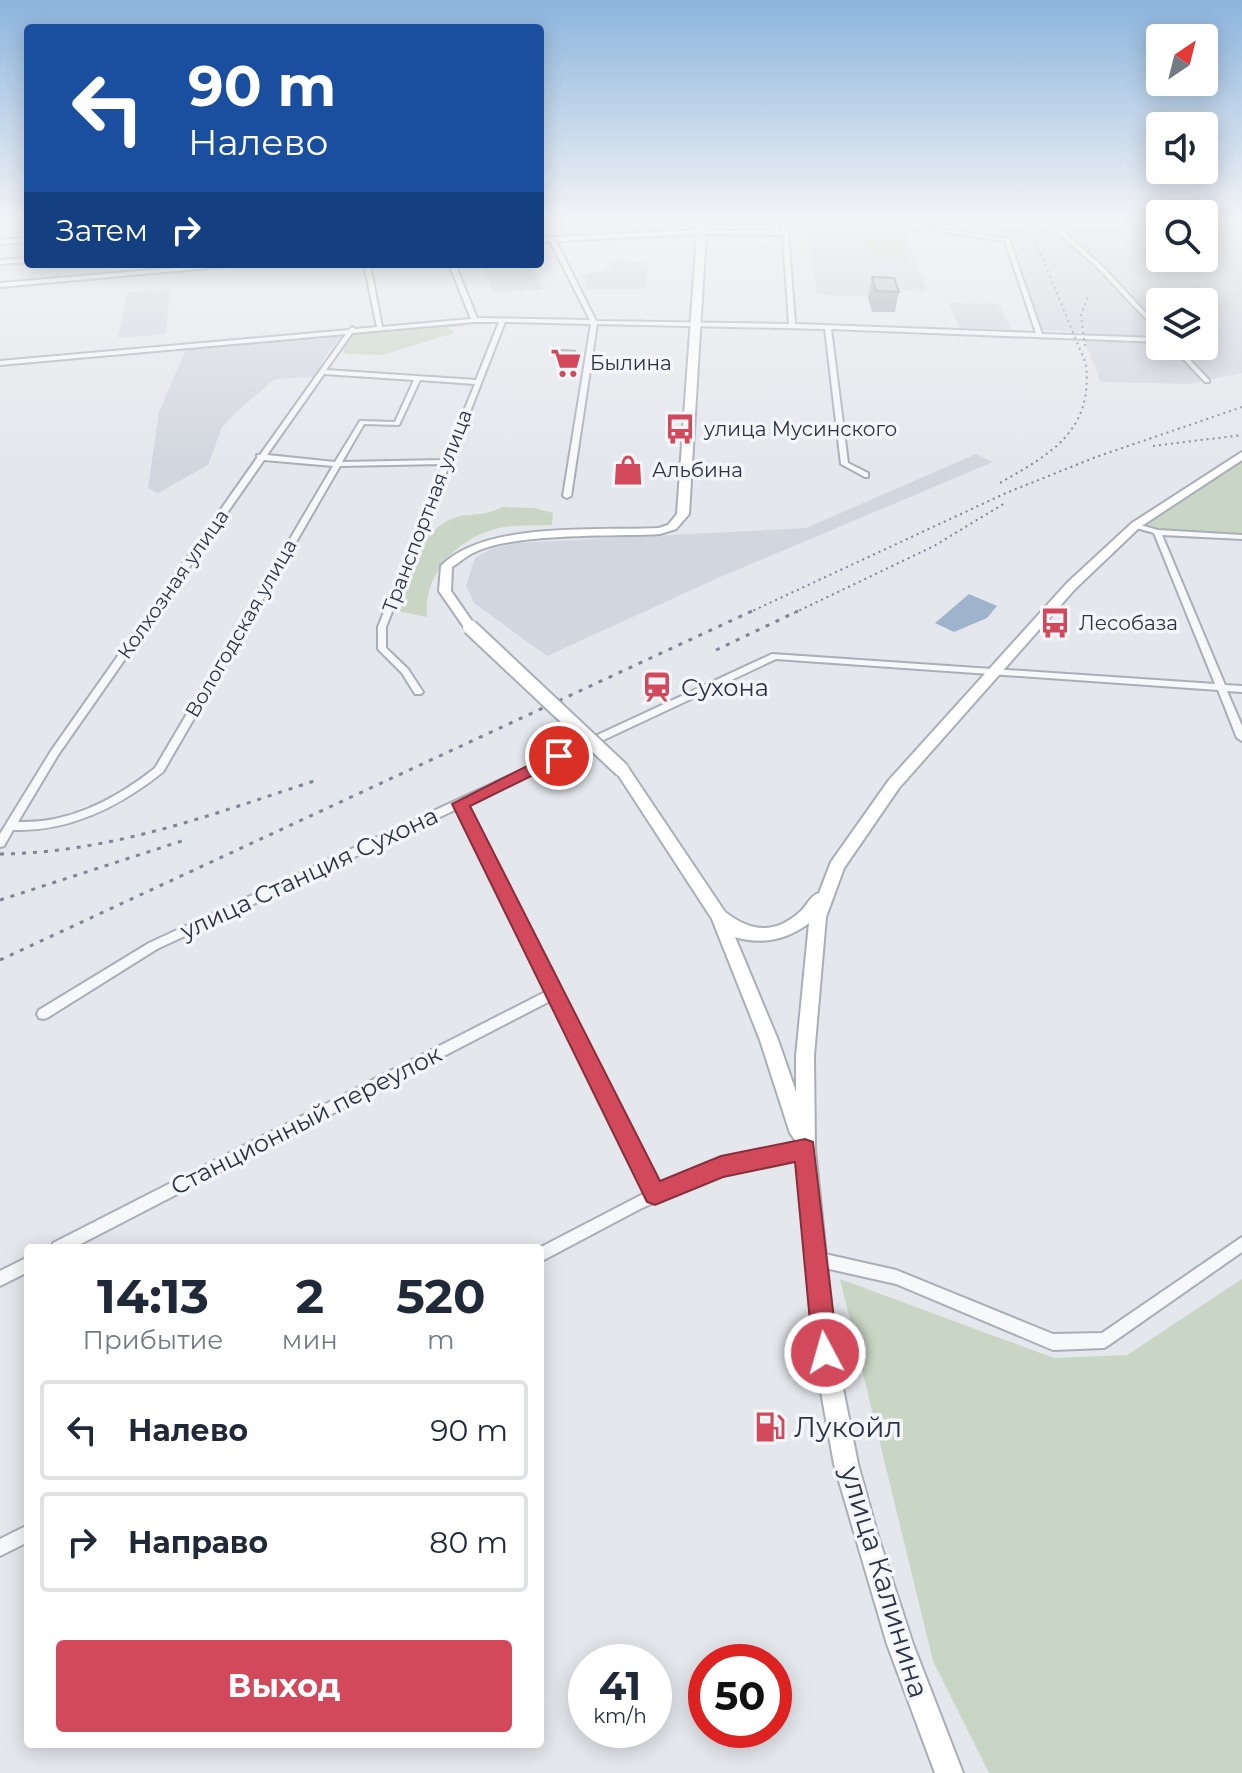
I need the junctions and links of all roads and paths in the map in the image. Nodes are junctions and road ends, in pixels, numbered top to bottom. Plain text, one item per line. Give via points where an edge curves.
1 (374, 301) edge
2 (467, 301) edge
3 (583, 301) edge
4 (697, 301) edge
5 (790, 301) edge
6 (1028, 301) edge
7 (1131, 301) edge
8 (1146, 317) edge
9 (475, 320) junction
10 (503, 320) junction
11 (594, 322) junction
12 (696, 323) junction
13 (379, 326) junction
14 (792, 326) junction
15 (828, 327) junction
16 (352, 329) junction
17 (1039, 334) junction
18 (1146, 339) edge
19 (1187, 360) edge
20 (0, 363) edge
21 (321, 372) junction
22 (418, 377) junction
23 (1207, 381) dead end
24 (480, 382) junction
25 (1242, 455) edge
26 (260, 457) junction
27 (444, 462) junction
28 (336, 464) junction
29 (865, 475) dead end
30 (567, 496) dead end
31 (1136, 525) junction
32 (1157, 532) junction
33 (1242, 537) edge
34 (993, 672) junction
35 (1219, 687) junction
36 (1242, 689) edge
37 (418, 692) dead end
38 (1242, 738) edge
39 (460, 804) junction
40 (12, 826) junction
41 (0, 843) edge
42 (837, 866) junction
43 (719, 917) junction
44 (554, 993) junction
45 (43, 1014) dead end
46 (805, 1149) junction
47 (655, 1194) junction
48 (66, 1244) edge
49 (1242, 1244) edge
50 (544, 1253) edge
51 (816, 1259) junction
52 (24, 1266) edge
53 (0, 1279) edge
54 (24, 1535) edge
55 (0, 1548) edge
56 (949, 1773) edge

1 - 13 street
2 - 9 street
3 - 11 street
4 - 12 street
5 - 14 street
6 - 17 street
7 - 8 street
9 - 10 street
9 - 13 street
10 - 11 street
10 - 24 street, Транспортная улица
11 - 12 street
11 - 30 street
12 - 14 street
12 - 43 street, bridge via 685,506 672,527 491,541 453,560 443,573 442,590 448,606 622,770
13 - 16 street
14 - 15 street
15 - 17 street
15 - 29 street via 845,464
16 - 20 street
16 - 21 street, Колхозная улица
17 - 18 street
19 - 23 street
21 - 22 street
21 - 26 street, Колхозная улица
22 - 24 street
22 - 28 street, Вологодская улица via 397,424 362,422
24 - 27 street, Транспортная улица
25 - 31 street
26 - 28 street
26 - 40 street, Колхозная улица via 47,764
27 - 28 street
27 - 37 street, Транспортная улица via 382,627 382,649
28 - 40 street, Вологодская улица via 159,770 105,804 41,826
31 - 32 street
31 - 34 street via 1071,586
32 - 33 street
32 - 35 street
34 - 35 street, улица Станция Сухона
34 - 39 street, улица Станция Сухона via 775,656
34 - 42 street via 894,784
35 - 36 street, улица Станция Сухона
35 - 38 street
39 - 44 street
39 - 45 street, улица Станция Сухона via 153,946
40 - 41 street, Колхозная улица
42 - 43 street via 813,910 793,928 741,932
42 - 46 street via 818,917 811,973
43 - 46 street via 769,1040
44 - 47 street
44 - 48 street, Станционный переулок
46 - 47 street via 721,1166
46 - 51 street, улица Калинина
47 - 50 street
49 - 51 street via 1104,1340 1053,1342 896,1277
51 - 56 street, улица Калинина via 825,1353 846,1464 900,1644
52 - 53 street
54 - 55 street

